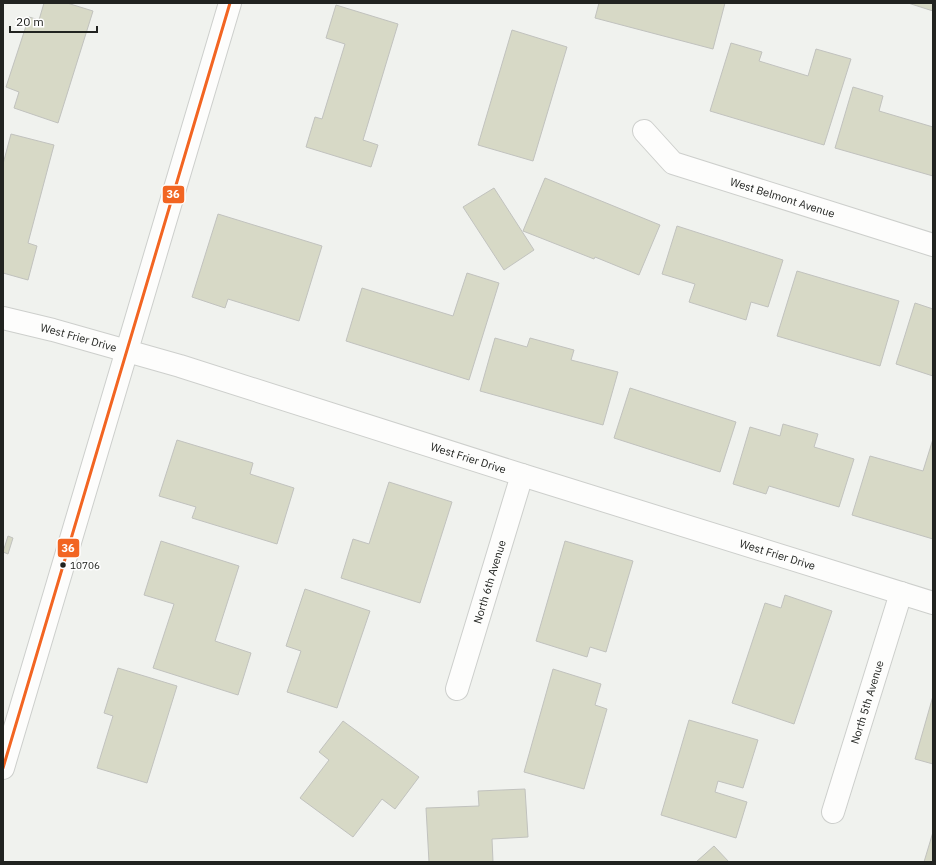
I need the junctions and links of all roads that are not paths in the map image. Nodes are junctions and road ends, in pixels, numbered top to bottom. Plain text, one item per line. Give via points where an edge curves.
1 (230, 3) edge
2 (644, 131) dead end
3 (933, 245) edge
4 (3, 318) edge
5 (127, 351) junction
6 (522, 475) junction
7 (901, 593) junction
8 (933, 603) edge
9 (457, 689) dead end
10 (3, 768) edge
11 (833, 812) dead end

1 - 5 street
2 - 3 street, West Belmont Avenue via 673,164
4 - 5 street, West Frier Drive
5 - 6 street, West Frier Drive
5 - 10 street
6 - 7 street, West Frier Drive
6 - 9 street, North 6th Avenue
7 - 8 street, West Frier Drive
7 - 11 street, North 5th Avenue

